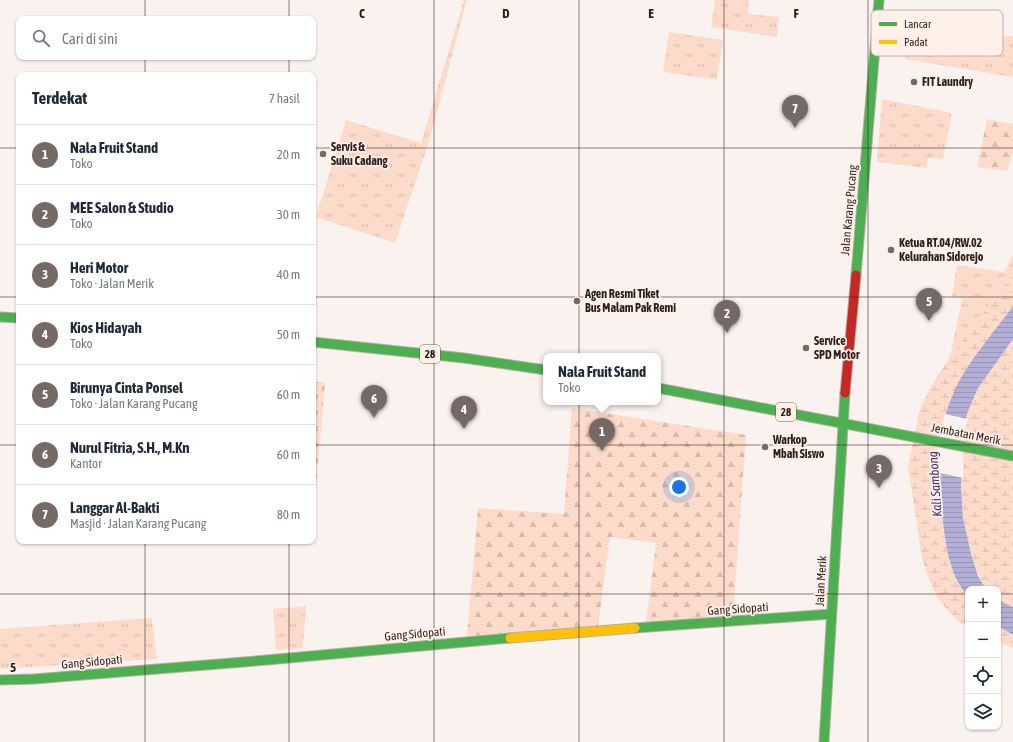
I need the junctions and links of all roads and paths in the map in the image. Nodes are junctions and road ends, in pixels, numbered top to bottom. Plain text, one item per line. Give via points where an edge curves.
1 (879, 0) edge
2 (878, 10) edge
3 (874, 56) edge
4 (0, 317) edge
5 (16, 318) edge
6 (316, 342) edge
7 (543, 370) edge
8 (661, 389) edge
9 (843, 422) junction
10 (1013, 456) edge
11 (832, 614) junction
12 (0, 680) edge
13 (824, 742) edge

1 - 2 main road, Jalan Karang Pucang
3 - 9 main road, Jalan Karang Pucang
4 - 5 main road
6 - 7 main road, 28 via 464,358
8 - 9 main road, 28
9 - 10 main road, Jembatan Merik / 28
9 - 11 main road, Jalan Merik
11 - 12 main road, Gang Sidopati via 550,635 65,677
11 - 13 main road, Jalan Merik

